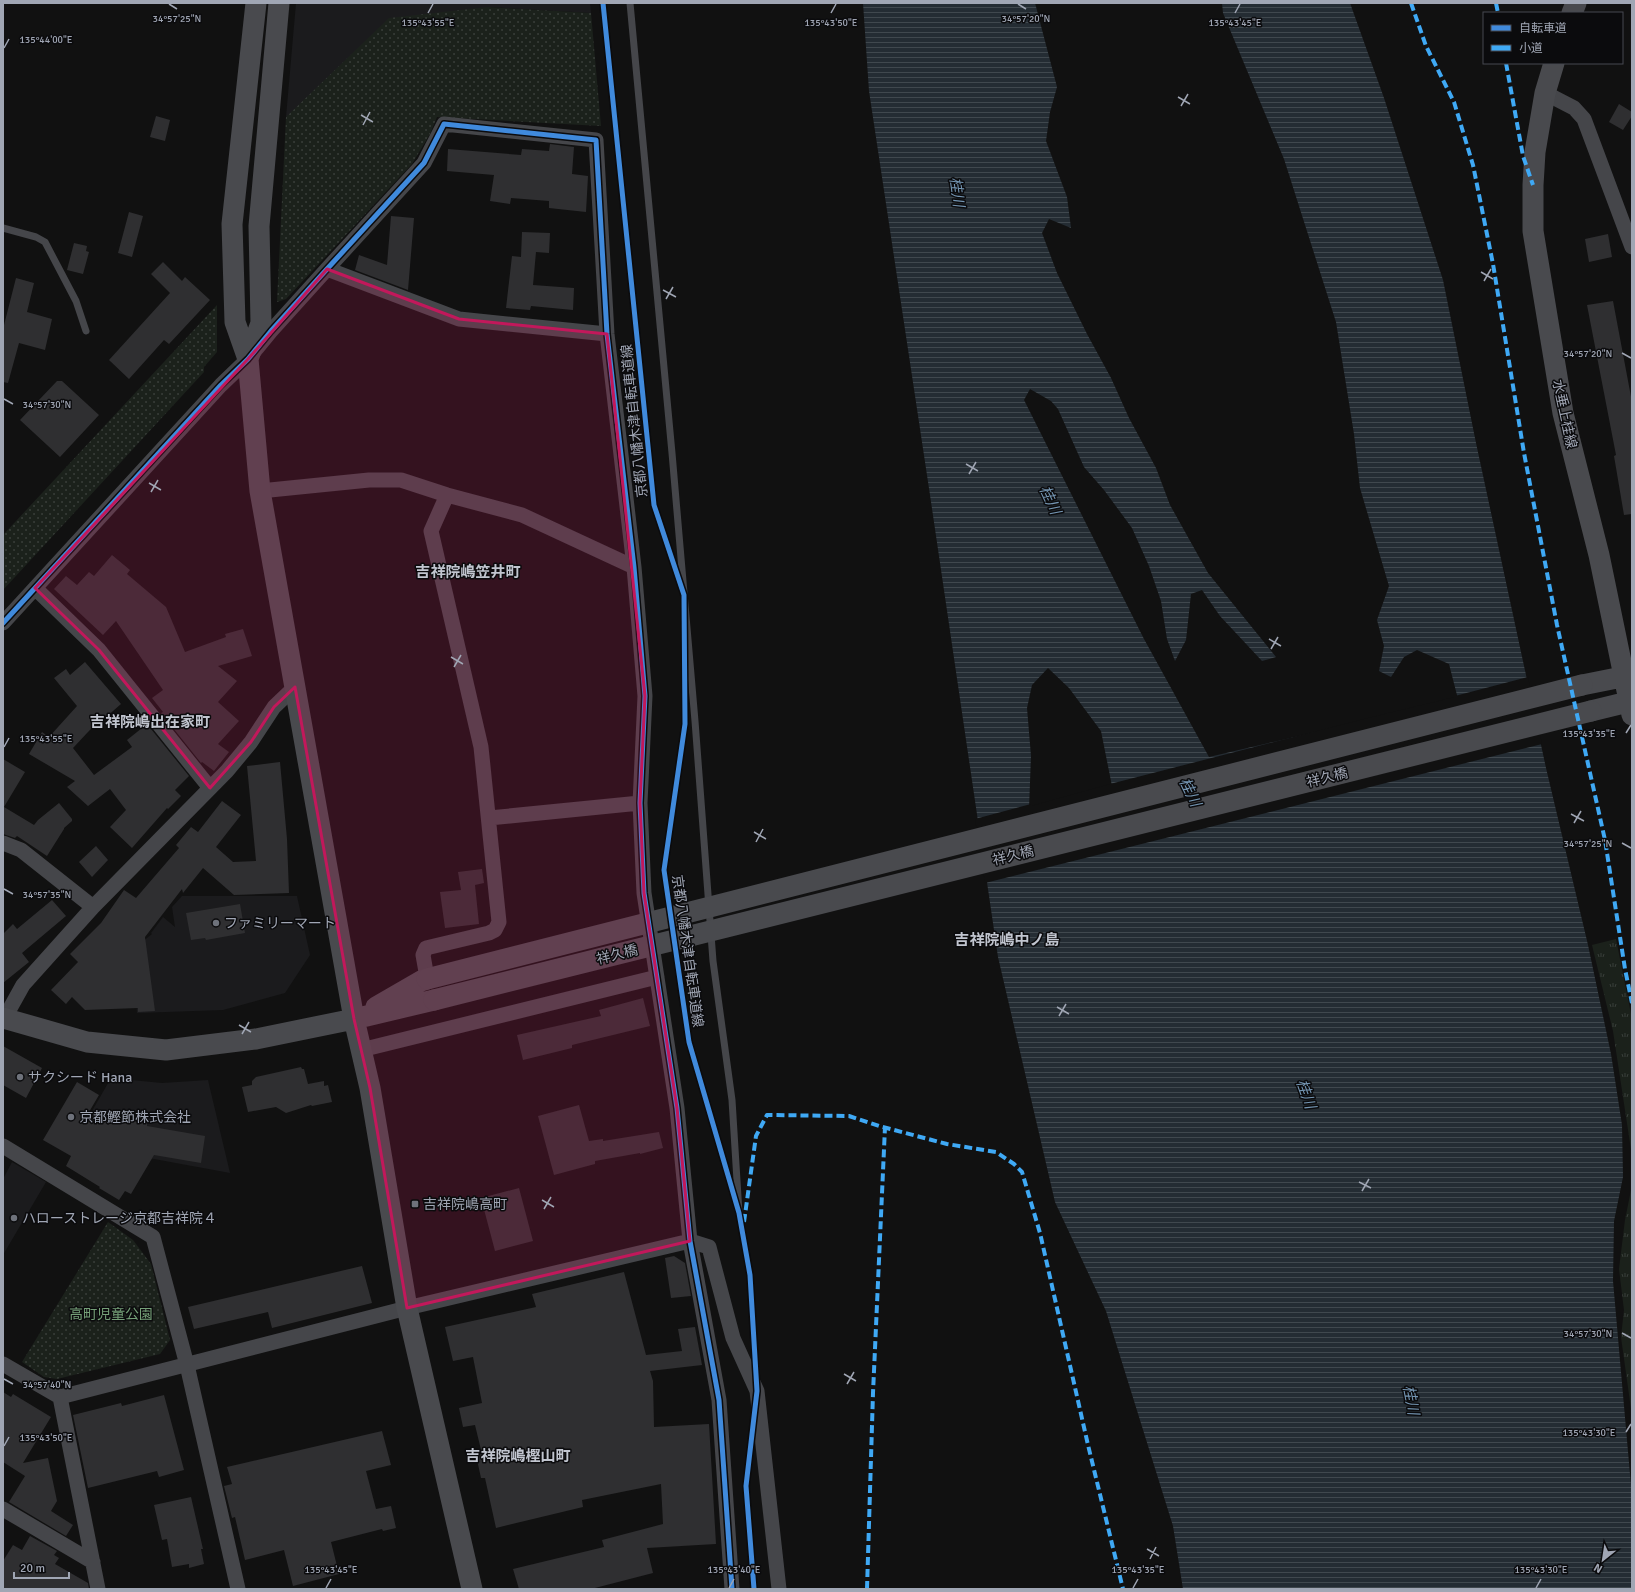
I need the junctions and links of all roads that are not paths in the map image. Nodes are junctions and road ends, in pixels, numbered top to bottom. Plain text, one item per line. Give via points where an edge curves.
1 (256, 3) edge
2 (279, 3) edge
3 (630, 3) edge
4 (1554, 64) edge
5 (1545, 93) junction
6 (3, 228) edge
7 (1632, 247) edge
8 (327, 269) junction
9 (86, 331) dead end
10 (608, 334) junction
11 (248, 359) junction
12 (260, 491) junction
13 (447, 495) junction
14 (634, 567) junction
15 (35, 588) junction
16 (3, 623) edge
17 (1627, 675) edge
18 (295, 687) junction
19 (1631, 706) edge
20 (210, 788) junction
21 (640, 803) junction
22 (489, 818) junction
23 (3, 843) edge
24 (93, 906) junction
25 (657, 978) junction
26 (424, 980) junction
27 (3, 1019) edge
28 (354, 1019) junction
29 (361, 1050) junction
30 (3, 1146) edge
31 (739, 1213) dead end
32 (690, 1241) junction
33 (407, 1308) junction
34 (3, 1364) edge
35 (187, 1365) junction
36 (60, 1397) junction
37 (3, 1508) edge
38 (93, 1562) junction
39 (98, 1589) edge
40 (238, 1589) edge
41 (472, 1589) edge
42 (732, 1589) edge
43 (779, 1589) edge

1 - 11 street via 232,224 235,322
2 - 11 street via 259,226 261,324
3 - 31 lane via 674,469 713,961 732,1100
4 - 5 street, 水垂上桂線
5 - 7 street via 1574,108 1584,119
5 - 17 street, 水垂上桂線 via 1535,152 1533,231 1563,413
6 - 9 lane via 45,242 76,301
8 - 10 street via 459,319
8 - 10 street via 424,163 444,124 596,140
8 - 11 street
10 - 14 street
11 - 12 street
11 - 15 street via 221,385
12 - 13 street via 369,480 401,480
12 - 18 street
13 - 14 street via 522,515
13 - 22 street via 431,531 481,747
14 - 21 street via 645,696
15 - 16 street
15 - 20 street via 99,650
17 - 19 street, 水垂上桂線
17 - 26 street, 祥久橋, bridge
18 - 20 street via 274,707 251,742
18 - 28 street
19 - 28 street, 祥久橋, bridge via 1591,711
20 - 24 street
21 - 22 street
21 - 25 street via 644,893
22 - 26 street via 499,922 495,930 489,933 426,948 423,955 426,972
23 - 24 street via 21,850
24 - 27 street via 23,985
25 - 29 street
25 - 32 street via 677,1108
26 - 28 street, 祥久橋
27 - 28 street, 祥久橋 via 87,1042 166,1050 256,1039
28 - 29 street
29 - 33 street via 370,1088
30 - 35 street via 153,1237
32 - 33 street
32 - 42 street via 719,1400
32 - 43 street via 709,1247 733,1338 757,1391
33 - 35 street
33 - 41 street
34 - 36 street
35 - 36 street
35 - 40 street
36 - 38 street
37 - 38 street
38 - 39 street

